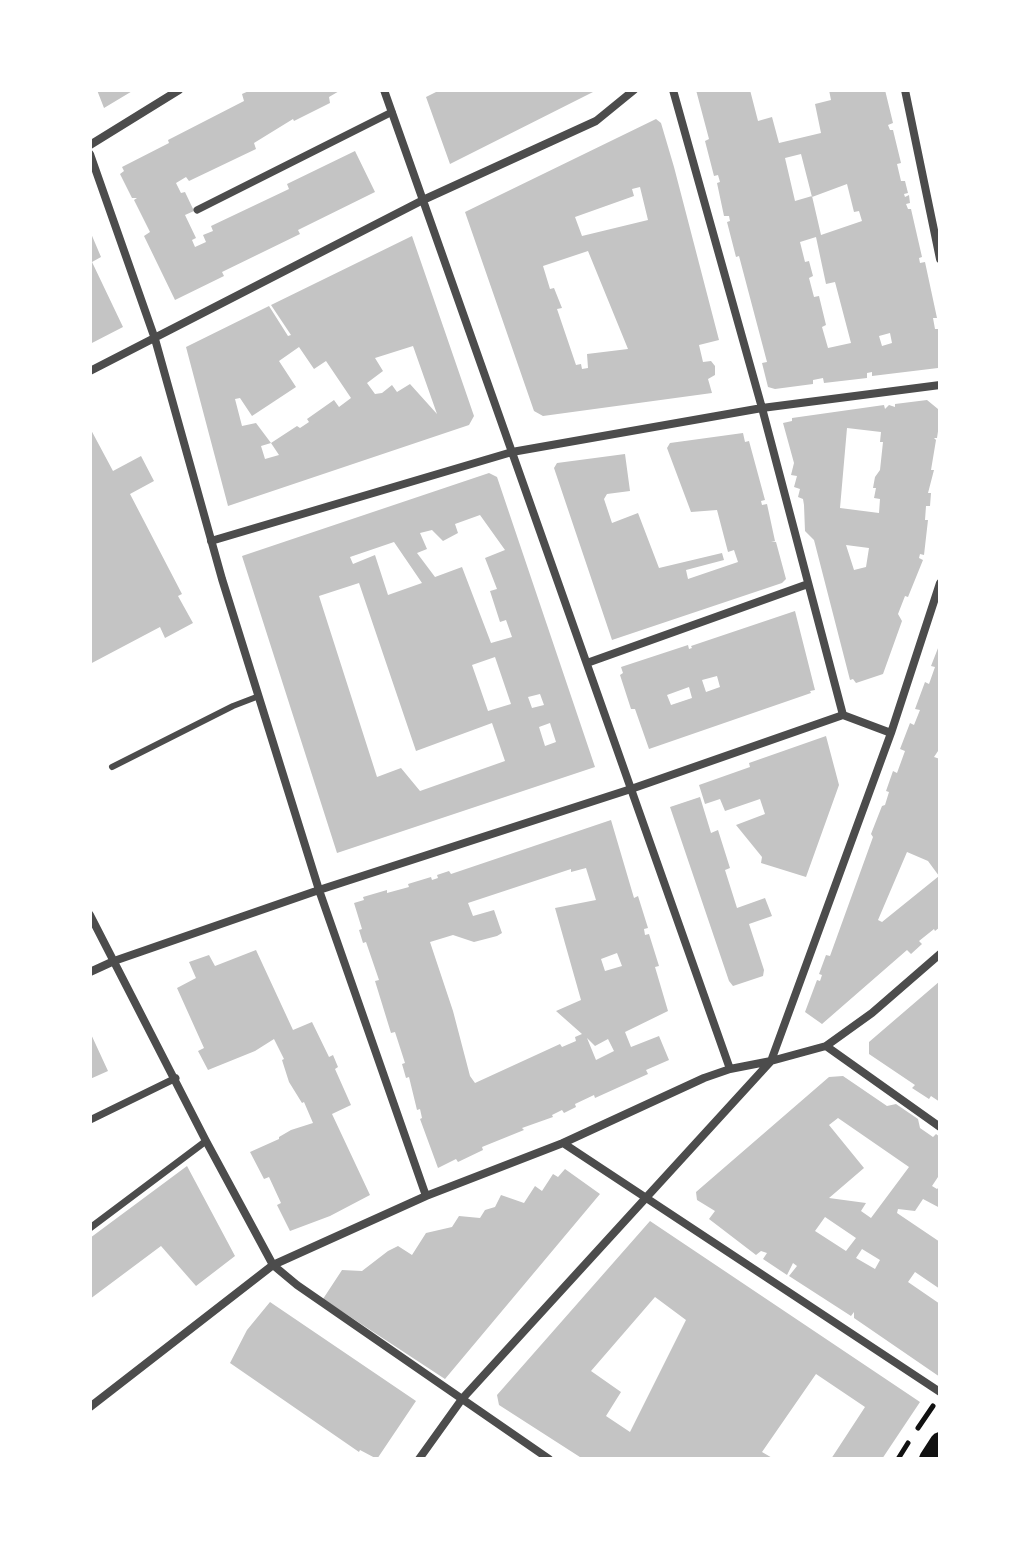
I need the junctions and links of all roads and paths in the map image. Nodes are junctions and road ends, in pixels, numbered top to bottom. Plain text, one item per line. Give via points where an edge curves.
1 (179, 90) edge
2 (384, 90) edge
3 (634, 90) edge
4 (673, 90) edge
5 (905, 90) edge
6 (392, 112) junction
7 (90, 145) edge
8 (90, 154) edge
9 (423, 200) junction
10 (197, 210) dead end
11 (940, 259) edge
12 (155, 339) junction
13 (90, 371) edge
14 (940, 385) edge
15 (762, 408) junction
16 (512, 452) junction
17 (211, 541) junction
18 (940, 583) edge
19 (808, 584) junction
20 (587, 663) junction
21 (259, 696) junction
22 (843, 715) junction
23 (891, 733) junction
24 (112, 767) dead end
25 (631, 789) junction
26 (319, 890) junction
27 (90, 915) edge
28 (940, 954) edge
29 (114, 961) junction
30 (90, 972) edge
31 (826, 1046) junction
32 (771, 1061) junction
33 (730, 1069) junction
34 (176, 1078) junction
35 (90, 1120) edge
36 (940, 1127) edge
37 (206, 1141) junction
38 (563, 1143) junction
39 (426, 1196) junction
40 (646, 1198) junction
41 (90, 1228) edge
42 (273, 1265) junction
43 (940, 1392) edge
44 (462, 1399) junction
45 (90, 1407) edge
46 (940, 1442) edge
47 (419, 1459) edge
48 (549, 1459) edge
49 (929, 1459) edge

1 - 7 street
2 - 6 street
3 - 9 street via 596,121
4 - 15 street
5 - 11 street
6 - 9 street
6 - 10 street
8 - 12 street
9 - 12 street
9 - 16 street
12 - 13 street
12 - 17 street
14 - 15 street
15 - 16 street
15 - 19 street
16 - 17 street
16 - 20 street
17 - 21 street
18 - 23 street
19 - 20 street
19 - 22 street
20 - 25 street
21 - 24 lane
21 - 26 street
22 - 23 street
22 - 25 street
23 - 32 street
25 - 26 street
25 - 33 street
26 - 29 street
26 - 39 street
27 - 29 street
28 - 31 street
29 - 30 street
29 - 34 street
31 - 32 street
31 - 36 street
32 - 33 street
32 - 40 street
33 - 38 street
34 - 35 street
34 - 37 street
37 - 41 street
37 - 42 street
38 - 39 street
38 - 40 street
39 - 42 street
40 - 43 street
40 - 44 street
42 - 44 street
42 - 45 street
44 - 47 street
44 - 48 street
46 - 49 main road

